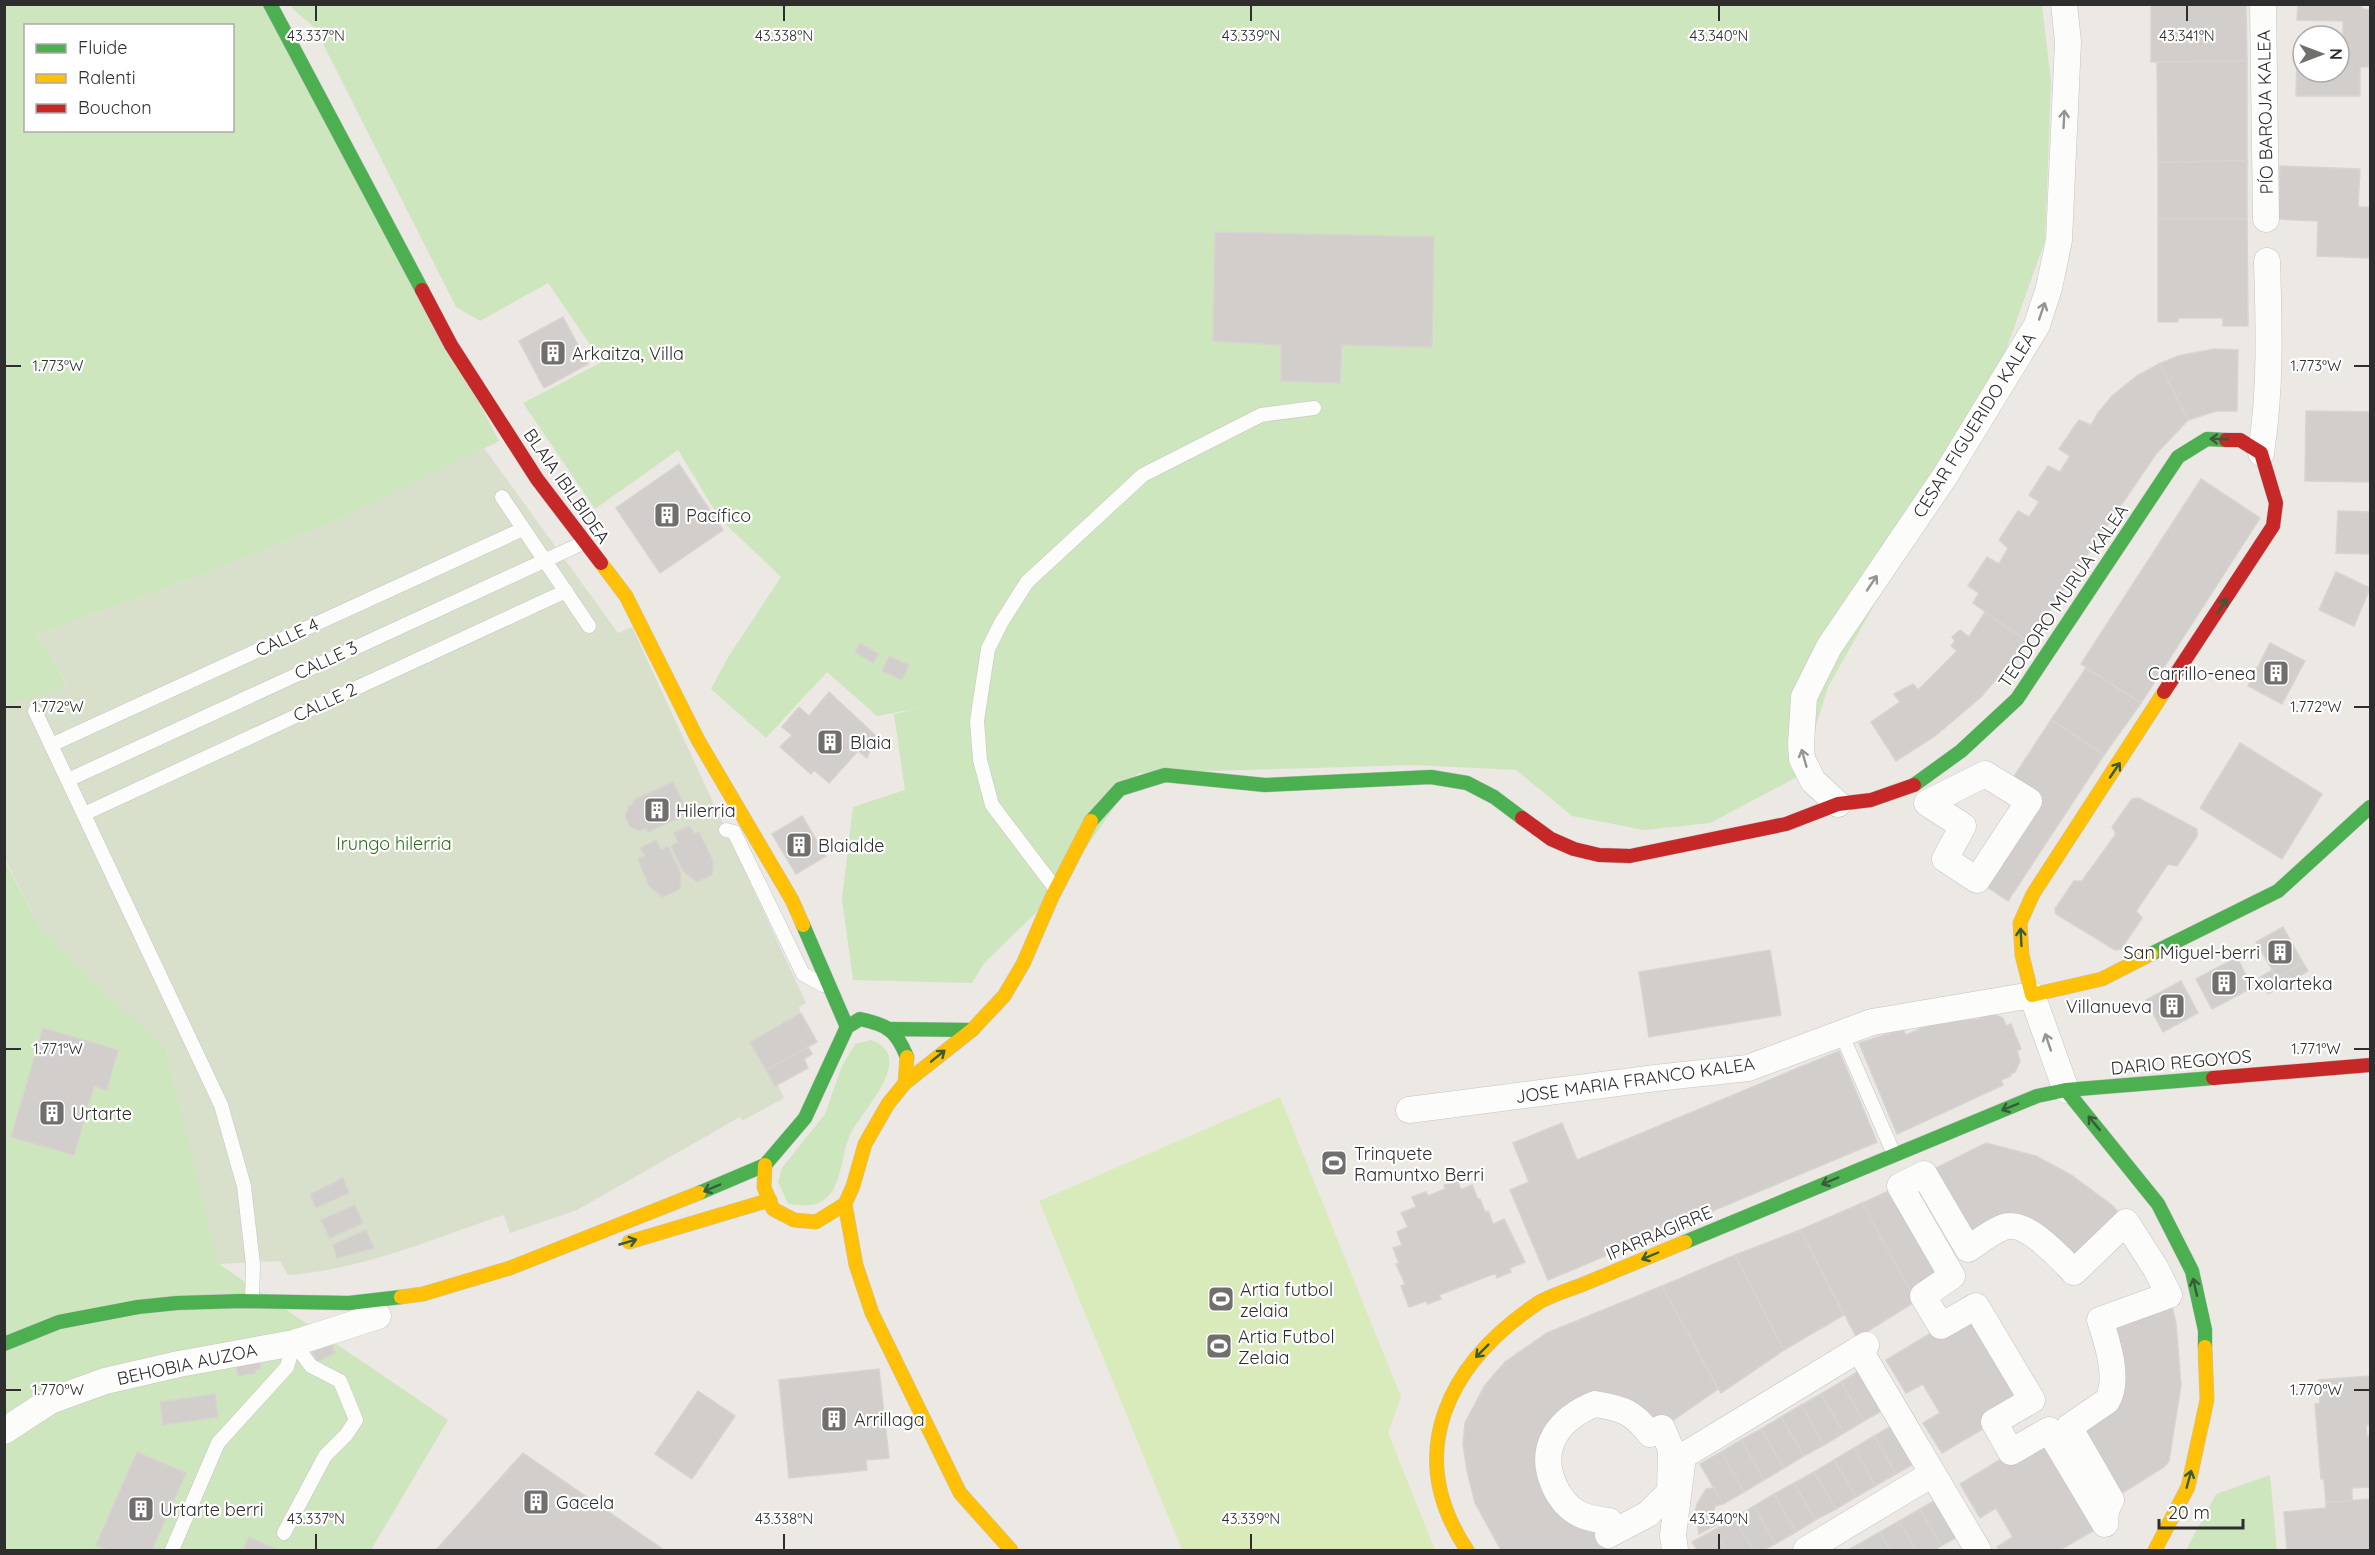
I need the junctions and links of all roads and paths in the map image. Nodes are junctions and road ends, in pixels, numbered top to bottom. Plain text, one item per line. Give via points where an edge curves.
1 (270, 4) edge
2 (2064, 4) edge
3 (2263, 4) edge
4 (2266, 219) dead end
5 (2267, 261) dead end
6 (1314, 408) dead end
7 (2261, 453) junction
8 (502, 498) dead end
9 (524, 529) junction
10 (585, 542) junction
11 (544, 560) junction
12 (566, 591) junction
13 (589, 626) dead end
14 (35, 711) dead end
15 (51, 745) junction
16 (1985, 774) joint
17 (68, 780) junction
18 (1838, 804) junction
19 (2370, 807) edge
20 (84, 814) junction
21 (726, 830) dead end
22 (1056, 890) junction
23 (830, 990) junction
24 (2032, 995) junction
25 (860, 1019) junction
26 (847, 1027) junction
27 (888, 1029) junction
28 (972, 1030) junction
29 (1841, 1033) junction
30 (2370, 1065) edge
31 (905, 1083) junction
32 (2066, 1090) junction
33 (1409, 1110) dead end
34 (1894, 1154) junction
35 (765, 1165) junction
36 (770, 1200) junction
37 (845, 1204) junction
38 (2126, 1222) joint
39 (615, 1246) dead end
40 (840, 1248) dead end
41 (582, 1256) dead end
42 (856, 1265) junction
43 (510, 1268) junction
44 (252, 1301) junction
45 (378, 1316) dead end
46 (294, 1343) junction
47 (4, 1344) edge
48 (1662, 1428) joint
49 (4, 1431) edge
50 (1932, 1474) junction
51 (284, 1533) dead end
52 (172, 1551) edge
53 (1011, 1551) edge
54 (1467, 1551) edge
55 (1675, 1551) edge
56 (1806, 1551) edge
57 (1978, 1551) edge
58 (2155, 1551) edge

1 - 10 street, BLAIA IBILBIDEA via 452,345 537,479
18 -> 2 street, CESAR FIGUERIDO KALEA via 1813,781 1802,759 1804,697 1829,647 1945,476 2037,325 2049,288 2059,228 2068,42
3 - 4 street, PÍO BAROJA KALEA
5 - 7 street via 2270,344
6 - 22 lane via 1261,414 1143,475 1027,582 1001,623 988,649 977,721 980,760 992,806
7 -> 18 street, TEODORO MURUA KALEA via 2240,440 2207,439 2178,456 2017,699 1918,784 1871,800
24 -> 7 street via 2022,955 2020,923 2032,894 2273,526 2276,503
8 - 9 lane
9 - 11 lane
9 - 15 lane, CALLE 4
10 - 11 lane, CALLE 3
10 - 23 street, BLAIA IBILBIDEA via 626,596 698,740 792,900
11 - 12 lane
11 - 17 lane, CALLE 3
12 - 13 lane
12 - 20 lane, CALLE 2
14 - 15 lane
15 - 17 lane
16 - 16 street via 2029,801 1977,880 1945,859 1963,826 1927,803
17 - 20 lane
18 - 22 street, TEODORO MURUA KALEA via 1786,824 1630,856 1574,849 1551,838 1494,796 1467,783 1431,777 1265,785 1165,775 1120,789 1089,823
19 - 24 street, JOSE MARIA FRANCO KALEA via 2278,891 2102,979
20 - 44 lane via 221,1105 244,1186 253,1264
21 - 23 lane via 734,832 803,974
22 - 28 street, TEODORO MURUA KALEA via 1014,980
23 - 25 street, BLAIA IBILBIDEA
23 - 26 street, BLAIA IBILBIDEA
24 - 29 street, JOSE MARIA FRANCO KALEA via 1872,1022
32 -> 24 street
25 - 26 street
25 - 27 street
26 - 35 street via 805,1118
27 - 28 street
27 - 31 street via 899,1038 908,1060
31 -> 28 street, TEODORO MURUA KALEA
29 - 33 street, JOSE MARIA FRANCO KALEA via 1748,1068
29 - 34 lane
30 - 32 street, DARIO REGOYOS
31 - 37 street, TEODORO MURUA KALEA via 865,1144
32 -> 34 street, IPARRAGIRRE via 2037,1096
58 -> 32 street via 2188,1487 2207,1400 2205,1330 2192,1271 2158,1204
34 -> 54 street, IPARRAGIRRE via 1540,1302 1506,1328 1468,1365 1447,1398 1437,1436 1436,1474 1444,1509
35 - 36 street via 764,1187
35 -> 43 street
36 - 37 street via 773,1209 794,1220 820,1226
39 -> 36 street
37 - 42 street
38 - 38 street via 2169,1295 2100,1320 2109,1347 2113,1383 2110,1396 2068,1427 2111,1500 2105,1524 2049,1430 2012,1452 2002,1437 1994,1422 2032,1400 1976,1306 1941,1326 1923,1296 1952,1276 1900,1186 1924,1173 1968,1249 2004,1227 2014,1226 2045,1244 2074,1272
40 - 42 street
41 - 43 street
42 - 53 street via 872,1313 960,1493
43 - 44 street via 423,1294 350,1303
44 - 47 street via 138,1307 58,1322
45 - 46 street, BEHOBIA AUZOA
46 - 49 street, BEHOBIA AUZOA via 105,1381 50,1401
46 - 51 lane via 311,1366 340,1382 356,1420 325,1456
46 - 52 lane via 287,1367 218,1443
48 - 48 street via 1671,1449 1670,1492 1648,1514 1608,1535 1609,1521 1582,1515 1558,1493 1548,1463 1550,1444 1571,1416 1595,1404 1628,1412 1650,1434
50 - 55 street via 1862,1347 1683,1456 1673,1535
50 - 56 street
50 - 57 street

